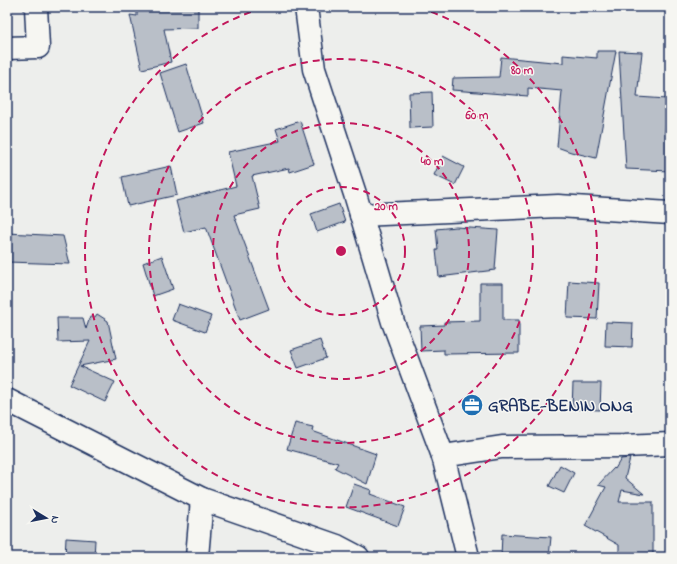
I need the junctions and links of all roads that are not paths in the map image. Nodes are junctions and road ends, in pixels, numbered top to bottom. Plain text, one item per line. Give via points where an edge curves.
1 (36, 7) edge
2 (306, 7) edge
3 (7, 48) edge
4 (670, 212) edge
5 (361, 216) junction
6 (7, 400) edge
7 (670, 444) edge
8 (443, 456) junction
9 (202, 499) junction
10 (197, 557) edge
11 (358, 557) edge
12 (468, 557) edge

1 - 3 street via 38,47
2 - 5 street via 314,69
4 - 5 street via 558,206
5 - 8 street via 393,322
6 - 9 street
7 - 8 street via 502,447
8 - 12 street
9 - 10 street
9 - 11 street via 336,546

